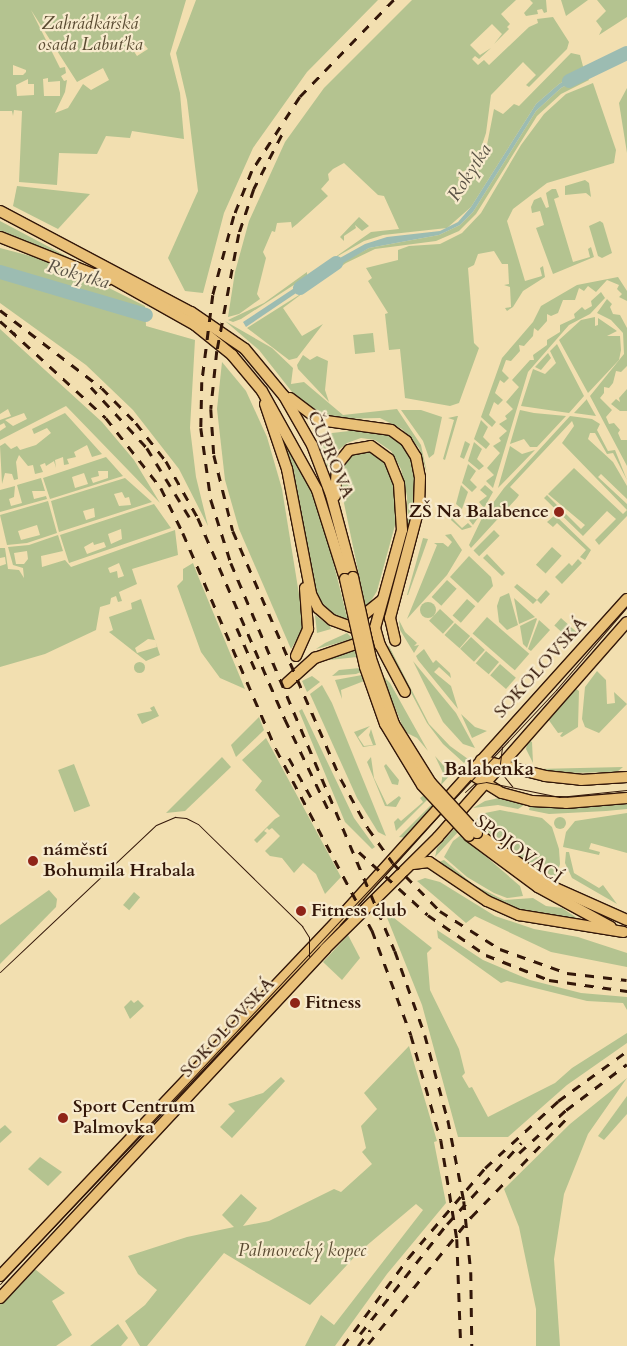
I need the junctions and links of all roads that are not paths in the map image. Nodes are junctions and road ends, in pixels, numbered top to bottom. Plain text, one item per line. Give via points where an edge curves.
1 (0, 211) edge
2 (0, 218) edge
3 (0, 236) edge
4 (143, 296) junction
5 (250, 376) junction
6 (280, 390) junction
7 (336, 510) junction
8 (305, 570) junction
9 (349, 578) junction
10 (385, 598) junction
11 (627, 599) edge
12 (391, 614) junction
13 (627, 622) edge
14 (348, 627) junction
15 (374, 636) junction
16 (395, 640) dead end
17 (296, 656) dead end
18 (286, 683) dead end
19 (405, 692) dead end
20 (386, 714) joint
21 (481, 760) junction
22 (498, 766) junction
23 (471, 774) junction
24 (627, 777) edge
25 (484, 784) junction
26 (627, 798) edge
27 (473, 835) junction
28 (412, 864) junction
29 (627, 920) edge
30 (625, 933) edge
31 (0, 1276) edge
32 (0, 1298) edge

1 - 6 main road, ČUPROVA via 218,328 245,349
2 - 4 main road, ČUPROVA
3 - 4 main road, ČUPROVA
4 - 5 main road, ČUPROVA via 202,330
5 - 8 main road via 282,449 296,507
5 - 9 main road, ČUPROVA via 281,420 317,490
6 - 7 main road, ČUPROVA via 312,445
6 - 12 main road via 319,420 385,428 402,437 414,451 420,470 418,516
7 - 9 main road, ČUPROVA
7 - 10 main road via 335,472 342,455 352,448 366,445 386,454 398,478 403,512 399,548
8 - 14 main road via 308,588 318,608 332,620
8 - 17 main road via 308,629
9 - 20 main road, ČUPROVA, bridge via 362,658
10 - 14 main road
10 - 15 main road
11 - 21 main road, SOKOLOVSKÁ
12 - 15 main road
12 - 16 main road
13 - 22 main road, SOKOLOVSKÁ
14 - 15 main road
15 - 18 main road via 315,658
15 - 19 main road
20 - 27 main road, SPOJOVACÍ, bridge via 422,785
21 - 22 main road
21 - 23 main road, SOKOLOVSKÁ
22 - 24 main road via 533,775 581,780
22 - 25 main road, SOKOLOVSKÁ
23 - 25 main road
23 - 31 main road, SOKOLOVSKÁ
25 - 26 main road via 518,798 544,802
25 - 28 main road, SOKOLOVSKÁ
27 - 29 main road, SPOJOVACÍ via 551,886
27 - 30 main road, SPOJOVACÍ via 538,887
28 - 30 main road via 429,862 487,901 519,915
28 - 32 main road, SOKOLOVSKÁ via 325,949

